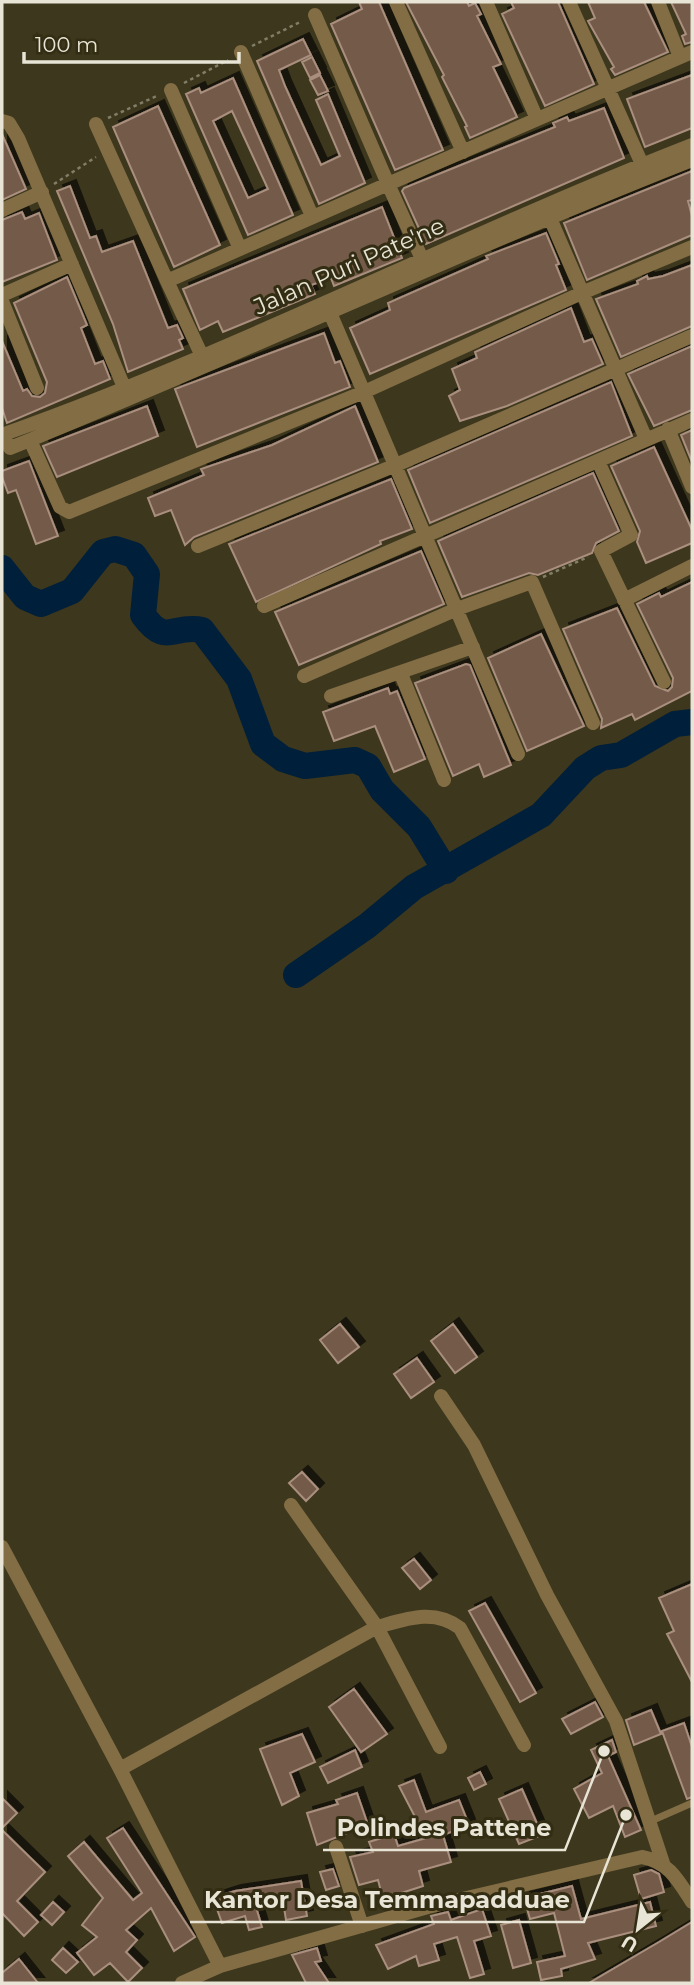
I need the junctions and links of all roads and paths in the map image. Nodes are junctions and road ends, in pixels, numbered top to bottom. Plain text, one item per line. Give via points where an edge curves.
1 (396, 2) edge
2 (486, 2) edge
3 (569, 2) edge
4 (658, 2) edge
5 (314, 15) joint
6 (241, 52) junction
7 (686, 55) edge
8 (608, 89) junction
9 (171, 90) junction
10 (537, 119) junction
11 (2, 121) edge
12 (96, 124) joint
13 (692, 145) edge
14 (107, 149) junction
15 (463, 152) junction
16 (692, 160) edge
17 (645, 171) junction
18 (388, 184) junction
19 (42, 192) junction
20 (2, 210) edge
21 (547, 211) junction
22 (312, 216) junction
23 (692, 247) edge
24 (240, 249) junction
25 (422, 258) junction
26 (72, 264) junction
27 (167, 281) junction
28 (372, 289) junction
29 (584, 292) junction
30 (2, 295) edge
31 (2, 301) edge
32 (331, 314) junction
33 (692, 336) edge
34 (202, 356) junction
35 (618, 369) junction
36 (168, 376) junction
37 (124, 387) junction
38 (37, 388) dead end
39 (364, 392) junction
40 (692, 420) edge
41 (668, 429) junction
42 (27, 434) junction
43 (646, 439) junction
44 (597, 461) junction
45 (396, 465) junction
46 (692, 487) edge
47 (424, 535) junction
48 (198, 546) dead end
49 (601, 551) junction
50 (692, 566) edge
51 (532, 582) junction
52 (624, 600) junction
53 (264, 606) dead end
54 (457, 610) junction
55 (473, 647) junction
56 (401, 674) junction
57 (304, 676) dead end
58 (664, 682) dead end
59 (331, 696) dead end
60 (593, 723) dead end
61 (519, 754) dead end
62 (444, 780) dead end
63 (441, 1396) dead end
64 (291, 1505) dead end
65 (2, 1547) edge
66 (377, 1627) junction
67 (524, 1745) dead end
68 (440, 1747) dead end
69 (120, 1769) junction
70 (692, 1802) edge
71 (651, 1821) junction
72 (336, 1847) dead end
73 (663, 1863) junction
74 (692, 1902) edge
75 (362, 1926) junction
76 (220, 1966) junction
77 (182, 1983) edge

1 - 15 street
2 - 10 street
3 - 8 street
4 - 7 street
5 - 6 path
5 - 18 street
6 - 9 path
6 - 22 street
7 - 8 street
8 - 10 street
8 - 17 street
9 - 12 path
9 - 24 street
10 - 15 street
11 - 19 street via 13,128
12 - 14 street
13 - 17 street, Jalan Puri Pate'ne
14 - 19 path
14 - 27 street
15 - 18 street
16 - 17 street, Jalan Puri Pate'ne
17 - 21 street, Jalan Puri Pate'ne
18 - 22 street
18 - 25 street
19 - 20 street
19 - 26 street
21 - 25 street, Jalan Puri Pate'ne
21 - 28 street, Jalan Puri Pate'ne
21 - 29 street
22 - 24 street
23 - 29 street
24 - 27 street
25 - 28 street, Jalan Puri Pate'ne
26 - 30 street
26 - 37 street
27 - 34 street
28 - 32 street, Jalan Puri Pate'ne
28 - 34 street, Jalan Puri Pate'ne
29 - 35 street
29 - 39 street
31 - 38 street
32 - 36 street, Jalan Puri Pate'ne
32 - 39 street
33 - 35 street
34 - 36 street, Jalan Puri Pate'ne
35 - 43 street
35 - 45 street
36 - 37 street, Jalan Puri Pate'ne
36 - 42 street, Jalan Puri Pate'ne
37 - 42 street, Jalan Puri Pate'ne
39 - 42 street via 69,512 53,493
39 - 45 street
40 - 41 street
41 - 43 street
41 - 46 street
43 - 44 street
44 - 47 street
44 - 49 street via 631,535
45 - 47 street
45 - 48 street
47 - 53 street
47 - 54 street
49 - 51 path
49 - 52 street
50 - 52 street
51 - 54 street
51 - 60 street
52 - 58 street
54 - 55 street
54 - 57 street
55 - 56 street
55 - 61 street
56 - 59 street
56 - 62 street
63 - 71 street via 474,1445 547,1595 616,1721
64 - 66 street
65 - 69 street
66 - 67 street via 434,1615 460,1628
66 - 68 street
66 - 69 street
69 - 76 street
70 - 71 lane
71 - 73 street
72 - 75 street
73 - 74 street
73 - 75 street via 642,1857 625,1860
75 - 76 street
76 - 77 street

